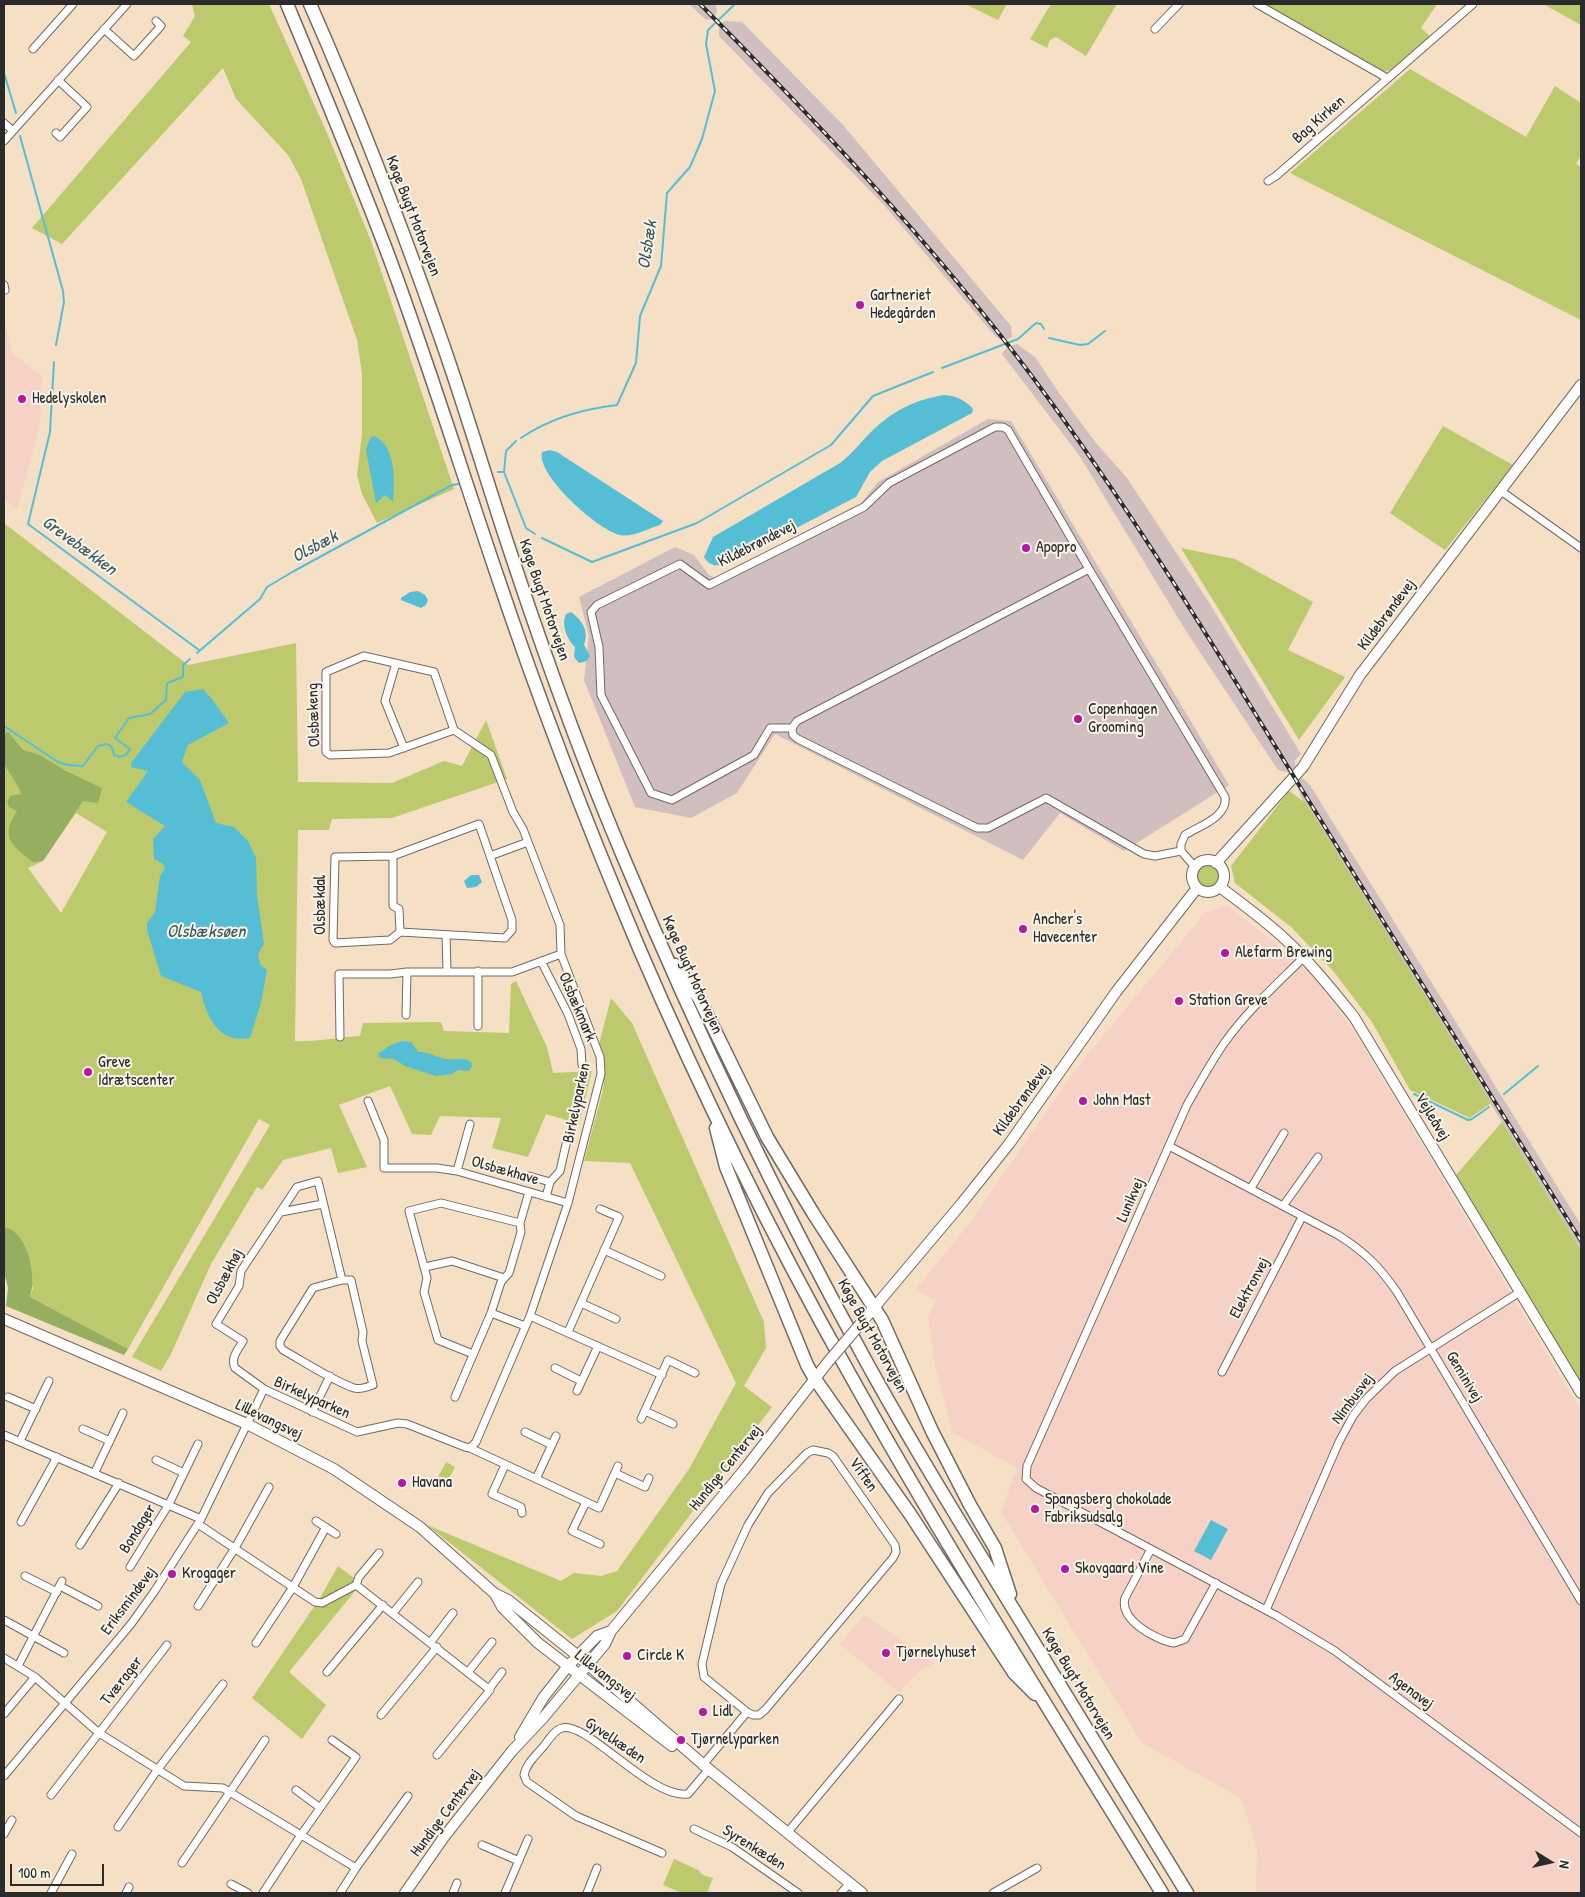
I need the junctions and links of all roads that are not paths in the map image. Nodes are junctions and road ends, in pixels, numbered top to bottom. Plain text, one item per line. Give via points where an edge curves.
1 (73, 4) edge
2 (127, 4) edge
3 (278, 4) edge
4 (287, 4) edge
5 (310, 4) edge
6 (1179, 4) edge
7 (1257, 4) edge
8 (1473, 4) edge
9 (156, 21) dead end
10 (1155, 29) dead end
11 (104, 30) junction
12 (303, 41) junction
13 (32, 49) dead end
14 (1387, 78) junction
15 (58, 80) junction
16 (4, 123) edge
17 (13, 131) junction
18 (56, 133) dead end
19 (4, 141) edge
20 (1268, 181) dead end
21 (1581, 385) edge
22 (1501, 490) junction
23 (1581, 548) edge
24 (1089, 569) junction
25 (396, 663) junction
26 (792, 728) junction
27 (454, 730) junction
28 (404, 748) junction
29 (528, 842) junction
30 (1181, 851) junction
31 (392, 856) junction
32 (490, 856) junction
33 (1216, 862) junction
34 (1195, 867) junction
35 (1220, 887) junction
36 (1197, 888) junction
37 (400, 932) junction
38 (446, 935) junction
39 (661, 946) junction
40 (561, 954) junction
41 (1303, 958) junction
42 (542, 962) junction
43 (447, 971) junction
44 (478, 971) junction
45 (407, 972) junction
46 (406, 1016) dead end
47 (478, 1026) dead end
48 (340, 1037) dead end
49 (582, 1065) dead end
50 (368, 1101) dead end
51 (710, 1103) junction
52 (470, 1124) dead end
53 (1284, 1133) dead end
54 (567, 1140) dead end
55 (1169, 1146) junction
56 (1318, 1157) dead end
57 (457, 1171) junction
58 (529, 1176) dead end
59 (550, 1182) junction
60 (1251, 1188) junction
61 (529, 1192) junction
62 (546, 1197) junction
63 (568, 1203) junction
64 (323, 1204) junction
65 (1283, 1206) junction
66 (600, 1209) dead end
67 (281, 1212) junction
68 (1302, 1217) junction
69 (520, 1223) junction
70 (604, 1250) junction
71 (424, 1267) junction
72 (661, 1276) dead end
73 (504, 1278) junction
74 (342, 1280) junction
75 (1520, 1292) junction
76 (581, 1303) junction
77 (874, 1306) junction
78 (490, 1313) junction
79 (530, 1316) junction
80 (4, 1319) edge
81 (616, 1319) dead end
82 (862, 1322) joint
83 (525, 1326) junction
84 (568, 1332) junction
85 (598, 1346) junction
86 (1430, 1348) junction
87 (473, 1354) junction
88 (554, 1368) dead end
89 (1222, 1372) dead end
90 (695, 1373) dead end
91 (662, 1375) junction
92 (330, 1376) junction
93 (815, 1379) junction
94 (49, 1381) dead end
95 (581, 1381) junction
96 (264, 1389) junction
97 (577, 1391) dead end
98 (1581, 1393) edge
99 (8, 1397) dead end
100 (455, 1397) dead end
101 (36, 1409) junction
102 (644, 1411) junction
103 (312, 1412) junction
104 (124, 1413) dead end
105 (641, 1419) dead end
106 (246, 1424) junction
107 (673, 1424) dead end
108 (83, 1429) dead end
109 (525, 1432) dead end
110 (4, 1434) edge
111 (556, 1436) dead end
112 (110, 1440) junction
113 (20, 1441) junction
114 (198, 1444) dead end
115 (552, 1445) junction
116 (470, 1448) junction
117 (57, 1457) junction
118 (156, 1460) dead end
119 (505, 1465) junction
120 (95, 1472) junction
121 (184, 1473) junction
122 (649, 1478) dead end
123 (536, 1479) junction
124 (1026, 1479) joint
125 (119, 1483) junction
126 (269, 1487) dead end
127 (586, 1502) junction
128 (169, 1504) junction
129 (522, 1514) dead end
130 (199, 1521) junction
131 (316, 1521) dead end
132 (21, 1522) dead end
133 (326, 1527) junction
134 (336, 1534) dead end
135 (600, 1544) dead end
136 (80, 1545) dead end
137 (236, 1548) junction
138 (1151, 1549) junction
139 (379, 1553) dead end
140 (130, 1567) dead end
141 (25, 1576) dead end
142 (418, 1582) dead end
143 (1216, 1583) junction
144 (356, 1585) junction
145 (60, 1586) junction
146 (293, 1587) junction
147 (494, 1593) junction
148 (1581, 1601) edge
149 (383, 1605) junction
150 (98, 1606) dead end
151 (198, 1606) dead end
152 (1266, 1610) junction
153 (393, 1613) junction
154 (453, 1613) dead end
155 (1016, 1613) junction
156 (4, 1620) edge
157 (611, 1631) junction
158 (33, 1636) junction
159 (492, 1642) dead end
160 (256, 1643) dead end
161 (167, 1645) dead end
162 (433, 1645) junction
163 (64, 1653) dead end
164 (578, 1656) junction
165 (4, 1658) edge
166 (588, 1664) junction
167 (18, 1666) junction
168 (568, 1666) junction
169 (327, 1672) dead end
170 (468, 1672) junction
171 (502, 1672) dead end
172 (580, 1674) junction
173 (35, 1678) junction
174 (223, 1684) dead end
175 (489, 1689) junction
176 (899, 1699) dead end
177 (64, 1703) junction
178 (1048, 1707) junction
179 (747, 1712) junction
180 (4, 1714) edge
181 (381, 1715) dead end
182 (100, 1733) junction
183 (265, 1740) dead end
184 (332, 1740) dead end
185 (512, 1751) junction
186 (437, 1755) dead end
187 (705, 1767) junction
188 (158, 1768) junction
189 (4, 1776) edge
190 (296, 1790) dead end
191 (229, 1792) junction
192 (51, 1796) dead end
193 (408, 1796) dead end
194 (319, 1807) junction
195 (12, 1820) dead end
196 (118, 1827) dead end
197 (694, 1829) dead end
198 (787, 1832) junction
199 (1581, 1833) edge
200 (4, 1834) edge
201 (301, 1834) junction
202 (528, 1839) dead end
203 (482, 1845) dead end
204 (662, 1853) dead end
205 (72, 1854) dead end
206 (519, 1861) junction
207 (182, 1863) dead end
208 (356, 1868) junction
209 (597, 1868) dead end
210 (1037, 1868) dead end
211 (457, 1883) dead end
212 (850, 1883) junction
213 (231, 1884) dead end
214 (51, 1893) edge
215 (248, 1893) edge
216 (263, 1893) edge
217 (340, 1893) edge
218 (405, 1893) edge
219 (453, 1893) edge
220 (505, 1893) edge
221 (587, 1893) edge
222 (798, 1893) edge
223 (841, 1893) edge
224 (862, 1893) edge
225 (993, 1893) edge
226 (1162, 1893) edge
227 (1187, 1893) edge

1 - 13 street
2 - 11 street
3 - 12 highway
4 - 12 highway
5 - 39 highway, Køge Bugt Motorvejen via 367,142 441,338 553,676
6 - 10 street
7 - 14 street
8 - 14 street, Bag Kirken
9 - 11 street via 161,26 134,56
11 - 15 street
12 - 51 highway via 348,149 421,346 499,582 569,777 641,952
14 - 20 street, Bag Kirken
15 - 17 street
15 - 18 street via 87,106 60,136
16 - 17 street
17 - 19 street
21 - 22 street, Kildebrøndevej
22 - 23 street
22 - 33 street, Kildebrøndevej via 1360,676 1303,766
24 - 26 street via 797,721
24 - 26 street, Kildebrøndevej via 1008,430 995,427 889,483 864,507 709,584 680,564 596,604 591,612 599,647 601,695 651,793 672,800 754,755 770,728
24 - 30 street, Kildebrøndevej via 1225,797 1221,813 1186,835
25 - 27 street, Olsbækeng via 434,672
25 - 28 street via 385,701
25 - 28 street, Olsbækeng via 364,656 326,672 326,752 330,755 389,753
26 - 30 street via 798,739 977,828 988,828 1046,798 1144,854 1155,856
27 - 28 street, Olsbækeng
27 - 29 street via 491,755
29 - 32 street
29 - 40 street, Birkelyparken via 560,925
30 - 34 street
31 - 32 street, Olsbækdal via 479,824
31 - 37 street via 393,906 399,909
31 - 37 street, Olsbækdal via 335,856 333,940 335,943 390,940
32 - 38 street, Olsbækdal via 512,920 510,933 505,938
33 - 34 street via 1202,861
33 - 35 street via 1223,871
34 - 36 street via 1192,876
35 - 36 street via 1208,892
35 - 41 street, Vejleåvej via 1256,914
36 - 77 street, Kildebrøndevej via 1116,992 1009,1144
37 - 38 street, Olsbækdal
38 - 43 street
39 - 77 highway via 699,998 767,1137
39 - 155 highway, Køge Bugt Motorvejen via 731,1100 812,1262 914,1446
40 - 42 street, Olsbækmark
40 - 63 street, Birkelyparken via 600,1057 601,1074
41 - 55 street, Lunikvej via 1225,1042 1187,1105
41 - 75 street, Vejleåvej via 1354,1017
42 - 44 street, Olsbækmark via 512,972
42 - 49 street, Olsbækmark via 568,1014 581,1048
43 - 44 street, Olsbækmark
43 - 45 street, Olsbækmark
44 - 47 street
45 - 46 street
45 - 48 street, Olsbækmark via 340,974
50 - 57 street, Olsbækhave via 384,1140 384,1168
51 - 93 highway via 726,1167
51 - 178 highway via 849,1373
52 - 57 street, Olsbækhave
53 - 60 street
54 - 59 street, Olsbækhave via 560,1171
55 - 60 street, Geminivej
55 - 124 street, Lunikvej via 1027,1466
56 - 65 street
57 - 61 street, Olsbækhave
58 - 59 street, Olsbækhave
59 - 62 street, Olsbækhave
60 - 65 street, Geminivej
61 - 62 street, Olsbækhave
61 - 69 street
62 - 63 street, Olsbækhave
63 - 79 street, Birkelyparken
64 - 67 street
64 - 67 street, Olsbækhøj via 318,1181 297,1187
64 - 74 street, Olsbækhøj
65 - 68 street, Geminivej
66 - 70 street via 619,1217
67 - 96 street, Olsbækhøj via 241,1272 239,1286 216,1324 243,1341 232,1364
68 - 86 street, Geminivej via 1354,1245 1375,1262
68 - 89 street, Elektronvej
69 - 71 street via 441,1203 409,1211
69 - 73 street via 521,1232 509,1273
70 - 72 street
70 - 76 street
71 - 73 street via 452,1262
71 - 87 street via 427,1278 424,1292 438,1340
73 - 78 street
74 - 92 street, Olsbækhøj via 313,1288 280,1341 283,1350
74 - 92 street, Olsbækhøj via 351,1280 373,1385 354,1388
75 - 86 street, Nimbusvej
75 - 98 street, Vejleåvej
76 - 81 street
76 - 84 street
77 - 82 street, Kildebrøndevej
77 - 155 highway via 932,1431 995,1548
78 - 83 street
78 - 87 street
79 - 83 street, Birkelyparken
79 - 84 street
80 - 106 street, Lillevangsvej
82 - 93 street, Hundige Centervej, bridge
83 - 116 street, Birkelyparken via 476,1442
84 - 85 street
85 - 91 street
85 - 95 street
86 - 148 street, Geminivej
86 - 152 street, Nimbusvej via 1394,1371 1353,1416
87 - 100 street
88 - 95 street
90 - 91 street via 668,1360
91 - 102 street
92 - 103 street
93 - 157 street, Hundige Centervej
93 - 178 highway via 910,1514 1014,1673
94 - 101 street
95 - 97 street
96 - 103 street, Birkelyparken
96 - 106 street, Birkelyparken
99 - 101 street
101 - 113 street
102 - 105 street
102 - 107 street
103 - 116 street, Birkelyparken via 357,1432 407,1424
104 - 112 street
106 - 130 street, Eriksmindevej
106 - 147 street, Lillevangsvej via 334,1469 420,1527
108 - 112 street
109 - 115 street
110 - 113 street, Bondager
111 - 115 street
112 - 120 street
113 - 117 street, Bondager
114 - 121 street, Bondager
115 - 123 street
116 - 119 street, Birkelyparken
117 - 120 street, Bondager
117 - 132 street
118 - 121 street
119 - 123 street, Birkelyparken
119 - 129 street via 492,1494 521,1507
120 - 125 street, Bondager
121 - 128 street, Bondager
122 - 127 street via 645,1487 617,1470 599,1508
123 - 127 street, Birkelyparken
124 - 138 street, Agenavej via 1036,1488
125 - 128 street, Bondager
125 - 136 street
126 - 137 street
127 - 135 street via 572,1532
128 - 130 street, Bondager
128 - 140 street, Bondager
130 - 137 street
130 - 177 street, Eriksmindevej via 137,1616
131 - 133 street
133 - 134 street
133 - 146 street
137 - 146 street
137 - 151 street
138 - 143 street, Agenavej
138 - 143 street via 1123,1605 1138,1626 1151,1634 1174,1643 1186,1639
139 - 144 street
141 - 145 street
142 - 153 street
143 - 152 street, Agenavej
144 - 146 street via 322,1603 315,1602
144 - 149 street
145 - 150 street
145 - 158 street
146 - 160 street
147 - 164 street, Lillevangsvej via 508,1600
147 - 168 street, Lillevangsvej via 518,1625
149 - 153 street
149 - 169 street
152 - 199 street, Agenavej via 1335,1651
153 - 162 street
154 - 162 street
155 - 227 highway, Køge Bugt Motorvejen
156 - 158 street
157 - 164 street, Hundige Centervej via 598,1636
157 - 166 street, Hundige Centervej via 605,1644
158 - 163 street
158 - 167 street
159 - 170 street
161 - 182 street, Tværager
162 - 170 street
162 - 181 street
164 - 166 street, Lillevangsvej
164 - 168 street, Hundige Centervej
165 - 167 street
166 - 172 street, Hundige Centervej
166 - 187 street, Lillevangsvej
167 - 173 street
168 - 172 street, Lillevangsvej
168 - 185 street, Hundige Centervej via 543,1698
170 - 175 street
171 - 175 street
172 - 185 street, Hundige Centervej
172 - 187 street, Lillevangsvej via 640,1723
173 - 177 street
173 - 180 street
174 - 188 street
175 - 186 street
176 - 198 street
177 - 182 street
177 - 189 street, Eriksmindevej
178 - 226 highway
179 - 179 street, Viften via 754,1716 766,1710 896,1552 895,1545 828,1453 813,1450 807,1453 768,1493 748,1525 721,1584 702,1671 704,1677
179 - 187 street
182 - 188 street
182 - 192 street, Tværager
183 - 191 street
184 - 194 street via 356,1756
185 - 218 street, Hundige Centervej via 444,1837
187 - 198 street, Lillevangsvej
187 - 204 street, Gyvelkæden via 688,1794 673,1793 652,1783 581,1732 567,1727 558,1730 527,1767 524,1775 527,1782 568,1812
188 - 191 street via 184,1786 219,1787
188 - 196 street
190 - 194 street
191 - 201 street
191 - 207 street
193 - 208 street
194 - 201 street
195 - 200 street
197 - 222 street, Syrenkæden via 732,1847
198 - 212 street, Lillevangsvej
201 - 208 street
201 - 216 street
202 - 206 street
203 - 206 street
205 - 214 street
206 - 220 street
208 - 217 street
209 - 221 street
210 - 225 street
211 - 219 street
212 - 223 street
212 - 224 street, Lillevangsvej
213 - 215 street

